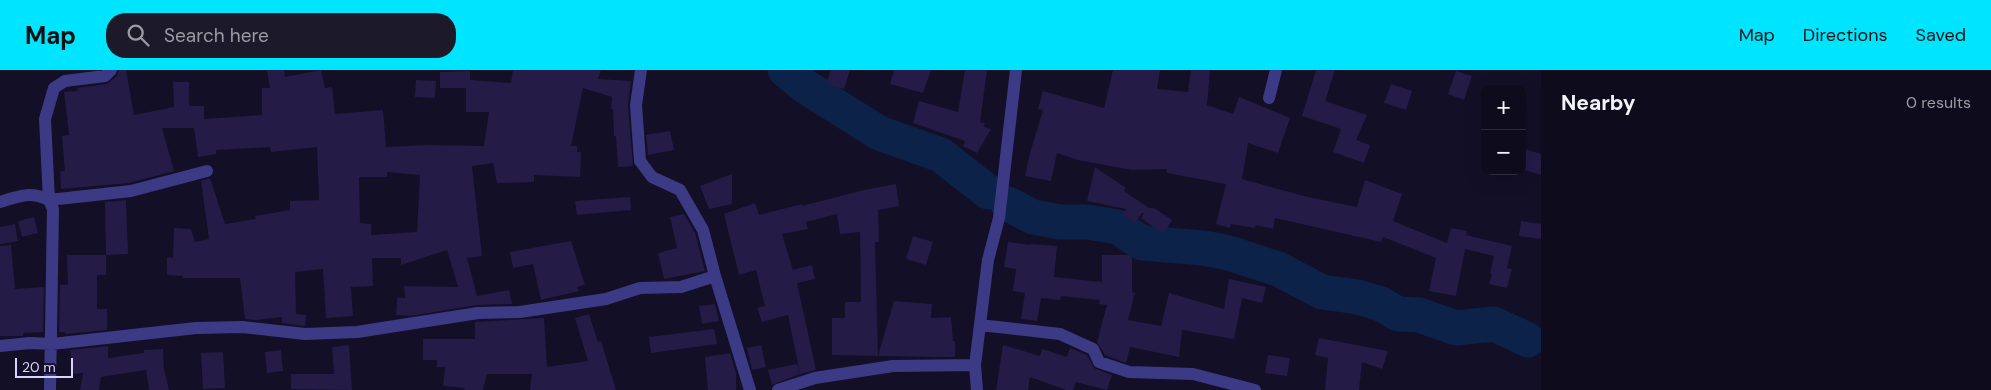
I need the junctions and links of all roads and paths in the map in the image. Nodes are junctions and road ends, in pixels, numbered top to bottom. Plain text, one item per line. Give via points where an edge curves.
1 (111, 70) edge
2 (641, 70) edge
3 (1016, 70) edge
4 (1276, 70) edge
5 (1269, 98) dead end
6 (207, 171) dead end
7 (49, 200) junction
8 (0, 202) edge
9 (714, 276) junction
10 (980, 324) junction
11 (52, 344) junction
12 (0, 346) edge
13 (975, 366) junction
14 (50, 390) edge
15 (750, 390) edge
16 (778, 390) edge
17 (977, 390) edge
18 (1255, 390) edge

1 - 7 street via 105,76 65,81 54,88 45,120
2 - 9 street via 636,105 640,161 652,176 680,190 703,230
3 - 10 street via 999,218 988,260
4 - 5 street
6 - 7 street via 131,191
7 - 8 street via 29,194
7 - 11 street via 54,221
9 - 11 street via 681,288 640,288 606,299 357,332 305,334 242,327 196,328
9 - 15 street
10 - 13 street
10 - 18 street via 1060,334 1093,349 1099,362 1129,372 1194,374
11 - 12 street
11 - 14 street
13 - 16 street via 893,366 815,378
13 - 17 street

